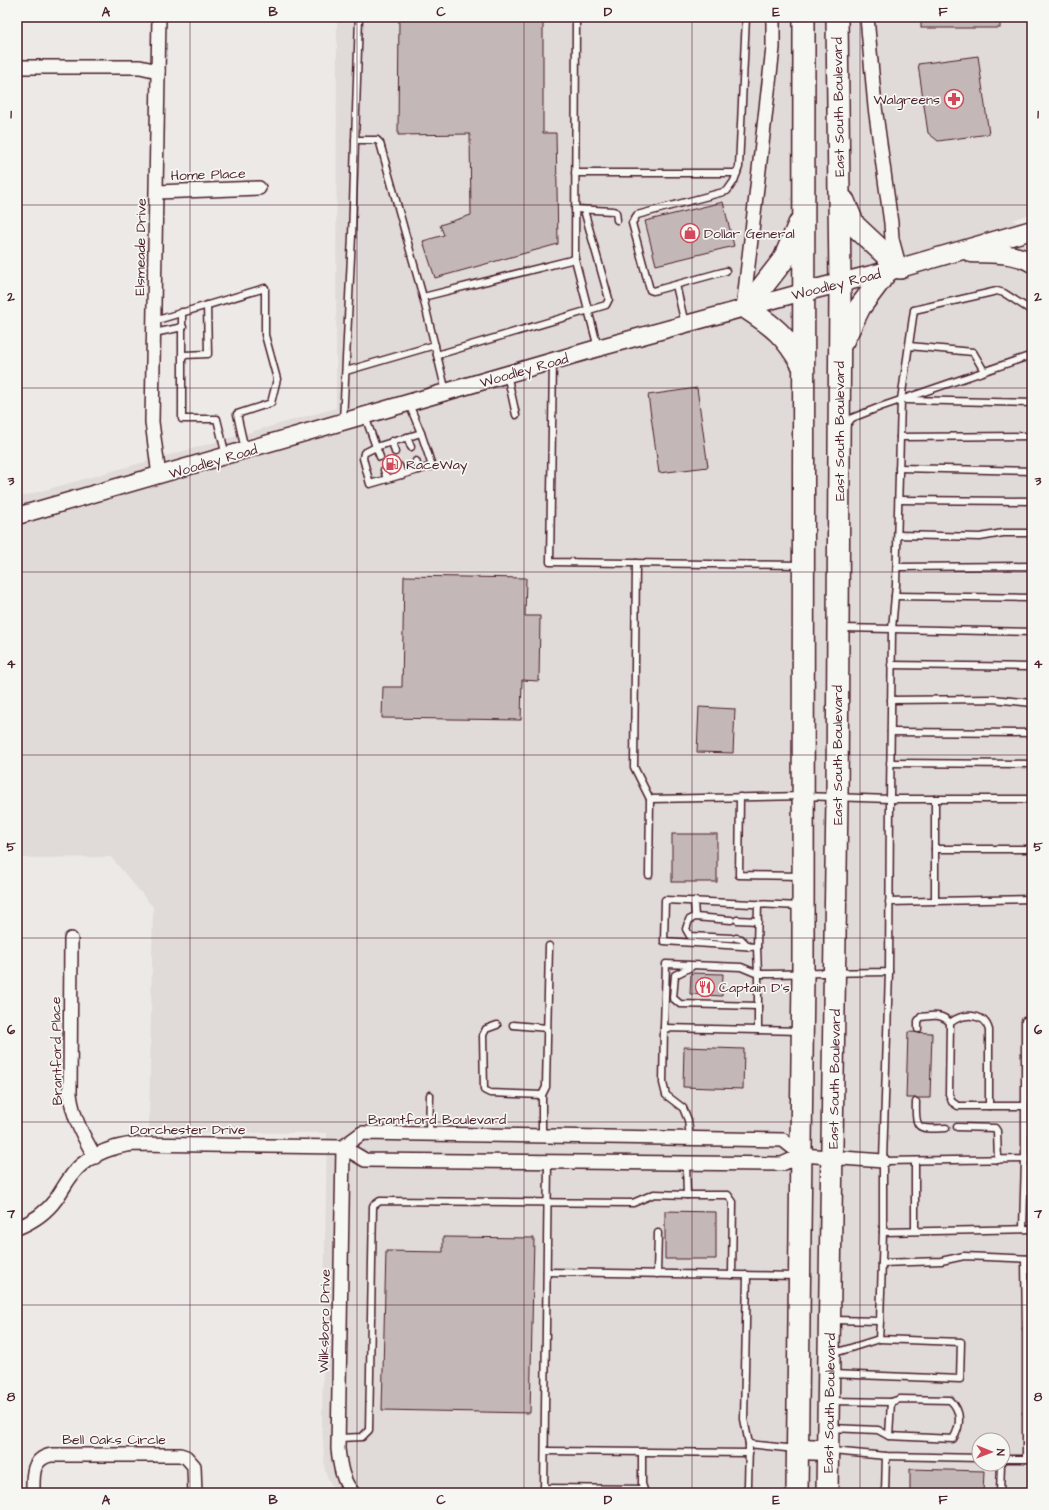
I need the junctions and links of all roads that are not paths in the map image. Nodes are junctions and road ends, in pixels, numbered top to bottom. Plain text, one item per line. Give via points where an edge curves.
1 (159, 17) edge
2 (359, 17) edge
3 (576, 17) edge
4 (746, 17) edge
5 (773, 17) edge
6 (804, 17) edge
7 (837, 17) edge
8 (867, 17) edge
9 (17, 67) edge
10 (158, 71) junction
11 (355, 140) junction
12 (575, 172) junction
13 (737, 173) junction
14 (259, 188) dead end
15 (839, 189) junction
16 (157, 192) junction
17 (575, 210) junction
18 (584, 210) junction
19 (803, 216) junction
20 (617, 220) dead end
21 (1032, 230) edge
22 (954, 253) junction
23 (575, 259) junction
24 (1032, 263) edge
25 (893, 270) junction
26 (726, 271) dead end
27 (840, 283) junction
28 (676, 285) junction
29 (803, 292) junction
30 (424, 297) junction
31 (206, 305) junction
32 (745, 308) junction
33 (1032, 311) edge
34 (182, 312) junction
35 (587, 312) junction
36 (686, 324) junction
37 (154, 327) junction
38 (183, 327) junction
39 (435, 346) junction
40 (909, 346) junction
41 (598, 348) junction
42 (840, 349) junction
43 (184, 355) junction
44 (437, 355) junction
45 (1032, 355) edge
46 (553, 361) junction
47 (803, 366) junction
48 (346, 371) junction
49 (984, 371) junction
50 (507, 374) junction
51 (446, 392) junction
52 (901, 400) junction
53 (409, 403) junction
54 (1032, 403) edge
55 (516, 415) dead end
56 (365, 416) junction
57 (343, 422) junction
58 (421, 433) junction
59 (839, 433) junction
60 (1032, 436) edge
61 (408, 437) junction
62 (900, 437) junction
63 (392, 441) junction
64 (376, 447) junction
65 (411, 447) dead end
66 (245, 451) junction
67 (395, 452) dead end
68 (227, 456) junction
69 (380, 457) dead end
70 (416, 461) dead end
71 (399, 466) dead end
72 (899, 468) junction
73 (384, 470) dead end
74 (419, 470) junction
75 (1032, 471) edge
76 (402, 475) junction
77 (159, 476) junction
78 (387, 479) junction
79 (899, 500) junction
80 (1032, 501) edge
81 (17, 516) edge
82 (1032, 534) edge
83 (898, 535) junction
84 (636, 563) junction
85 (804, 565) junction
86 (1032, 566) edge
87 (897, 567) junction
88 (895, 596) junction
89 (1032, 598) edge
90 (838, 628) junction
91 (892, 629) junction
92 (1032, 632) edge
93 (891, 665) junction
94 (1032, 667) edge
95 (891, 700) junction
96 (1032, 703) edge
97 (891, 732) junction
98 (1032, 734) edge
99 (890, 763) junction
100 (1032, 764) edge
101 (803, 796) junction
102 (740, 797) junction
103 (650, 798) junction
104 (837, 798) junction
105 (890, 799) junction
106 (935, 799) junction
107 (1032, 800) edge
108 (935, 849) junction
109 (1032, 849) edge
110 (649, 875) dead end
111 (803, 876) junction
112 (1032, 898) edge
113 (694, 901) junction
114 (935, 901) junction
115 (889, 902) junction
116 (758, 904) junction
117 (803, 906) junction
118 (694, 917) junction
119 (758, 921) junction
120 (71, 939) dead end
121 (549, 946) dead end
122 (749, 947) junction
123 (757, 948) junction
124 (694, 966) junction
125 (835, 971) junction
126 (889, 972) junction
127 (758, 974) junction
128 (803, 974) junction
129 (758, 1006) junction
130 (1032, 1021) edge
131 (950, 1023) junction
132 (497, 1025) dead end
133 (513, 1025) dead end
134 (548, 1028) junction
135 (664, 1028) junction
136 (918, 1029) dead end
137 (758, 1030) junction
138 (803, 1031) junction
139 (430, 1094) dead end
140 (542, 1094) junction
141 (916, 1102) dead end
142 (989, 1106) junction
143 (1025, 1106) junction
144 (957, 1127) dead end
145 (946, 1128) dead end
146 (429, 1134) junction
147 (542, 1135) junction
148 (690, 1138) junction
149 (342, 1147) junction
150 (802, 1155) junction
151 (95, 1157) junction
152 (833, 1157) junction
153 (1029, 1159) edge
154 (915, 1160) junction
155 (998, 1160) junction
156 (883, 1161) junction
157 (548, 1162) junction
158 (686, 1163) junction
159 (686, 1195) junction
160 (548, 1203) junction
161 (17, 1228) edge
162 (1024, 1229) junction
163 (1032, 1229) edge
164 (915, 1230) junction
165 (883, 1232) junction
166 (658, 1233) dead end
167 (1025, 1259) junction
168 (1032, 1259) edge
169 (882, 1264) junction
170 (547, 1272) junction
171 (657, 1274) junction
172 (732, 1275) junction
173 (747, 1276) junction
174 (800, 1276) junction
175 (830, 1320) junction
176 (880, 1321) junction
177 (1029, 1329) edge
178 (879, 1339) junction
179 (830, 1351) junction
180 (829, 1374) junction
181 (829, 1401) junction
182 (891, 1402) junction
183 (1029, 1413) edge
184 (828, 1428) junction
185 (889, 1436) junction
186 (338, 1438) junction
187 (749, 1444) junction
188 (798, 1449) junction
189 (828, 1450) junction
190 (545, 1451) junction
191 (642, 1452) junction
192 (748, 1452) junction
193 (886, 1456) junction
194 (971, 1458) edge
195 (1011, 1459) edge
196 (1029, 1459) edge
197 (1000, 1472) edge
198 (544, 1491) edge
199 (644, 1491) edge
200 (33, 1493) edge
201 (195, 1493) edge
202 (353, 1493) edge
203 (745, 1493) edge
204 (798, 1493) edge
205 (827, 1493) edge
206 (885, 1493) edge
207 (1000, 1493) edge

1 - 10 street, Elsmeade Drive
2 - 11 lane
3 - 12 lane
4 - 13 lane
5 - 32 street via 773,53
6 - 19 highway
7 - 15 highway, East South Boulevard
8 - 25 street via 875,107 892,239
9 - 10 street via 140,67
10 - 16 street, Elsmeade Drive
11 - 30 lane via 377,140 380,143
11 - 48 lane
12 - 13 lane
12 - 17 lane
13 - 28 lane via 727,190 636,215 632,223 650,290
14 - 16 street, Home Place
15 - 25 highway via 854,225
15 - 27 highway, East South Boulevard
16 - 37 street, Elsmeade Drive
17 - 18 lane
17 - 23 lane
18 - 20 lane via 613,210 616,212
18 - 35 lane via 609,299 606,305
19 - 29 highway
19 - 32 highway via 784,259
21 - 22 main road, Woodley Road
22 - 24 main road via 996,254 1025,259
22 - 25 main road, Woodley Road
23 - 30 lane
23 - 35 lane
25 - 27 main road, Woodley Road
25 - 42 highway via 860,306
26 - 28 lane
27 - 29 main road, Woodley Road
27 - 42 highway, East South Boulevard
28 - 36 lane
29 - 32 street, Woodley Road
29 - 47 highway
30 - 39 lane
31 - 34 lane
31 - 43 lane via 208,354
31 - 66 lane via 265,288 265,335 277,379 271,403 237,414
32 - 36 street, Woodley Road
32 - 47 highway via 774,327 790,344
33 - 40 lane via 997,291 914,310
34 - 37 lane
34 - 38 lane
35 - 41 lane
35 - 44 lane
36 - 41 street, Woodley Road
37 - 38 lane
37 - 77 street, Elsmeade Drive via 152,422
38 - 43 lane
39 - 44 lane
39 - 48 lane
40 - 49 lane via 973,352
40 - 52 lane
41 - 46 street, Woodley Road
42 - 59 highway, East South Boulevard
43 - 68 lane via 182,419 218,419
44 - 51 lane
45 - 49 lane
46 - 50 street, Woodley Road
46 - 84 lane via 550,562
47 - 85 highway
48 - 57 lane
49 - 52 lane
50 - 51 street, Woodley Road
50 - 55 lane
51 - 53 street, Woodley Road
52 - 54 lane
52 - 59 lane via 852,418
52 - 62 lane
53 - 56 street, Woodley Road
53 - 58 lane
56 - 57 street, Woodley Road
56 - 64 lane
57 - 66 street, Woodley Road
58 - 61 lane
58 - 74 lane via 432,466
59 - 90 highway, East South Boulevard
60 - 62 lane
61 - 63 lane
61 - 65 lane
62 - 72 lane
63 - 64 lane
63 - 67 lane
64 - 69 lane
64 - 78 lane via 364,453 363,458 370,484
66 - 68 street, Woodley Road
68 - 77 street, Woodley Road
70 - 74 lane
71 - 76 lane
72 - 75 lane
72 - 79 lane
73 - 78 lane
74 - 76 lane
76 - 78 lane
77 - 81 street, Woodley Road
79 - 80 lane
79 - 83 lane
82 - 83 lane via 1003,533 980,537
83 - 87 lane
84 - 85 lane
84 - 103 lane via 634,766
85 - 101 highway
86 - 87 lane
87 - 88 lane
88 - 89 lane
88 - 91 lane
90 - 91 lane
90 - 104 highway, East South Boulevard
91 - 92 lane
91 - 93 lane
93 - 94 lane
93 - 95 lane
95 - 96 lane via 993,699
95 - 97 lane
97 - 98 lane
97 - 99 lane
99 - 100 lane
99 - 105 lane
101 - 102 lane
101 - 104 lane
101 - 111 highway
102 - 103 lane
102 - 111 lane via 739,875
103 - 110 lane
104 - 105 lane
104 - 125 highway, East South Boulevard
105 - 106 lane
105 - 115 lane
106 - 107 lane
106 - 108 lane
108 - 109 lane
108 - 114 lane
111 - 117 highway
112 - 114 lane
113 - 116 lane
113 - 118 lane
113 - 122 lane via 665,900 664,941
114 - 115 lane
115 - 126 lane
116 - 117 lane
116 - 119 lane
117 - 128 highway
118 - 119 lane
118 - 122 lane via 686,924 690,936 742,939
119 - 123 lane
120 - 151 street, Brantford Place via 70,1094 78,1126
121 - 134 lane
122 - 123 lane
123 - 127 lane
124 - 127 lane via 741,967
124 - 129 lane via 675,975 675,1001 680,1004
124 - 135 lane via 666,964
125 - 126 lane
125 - 128 lane
125 - 152 highway, East South Boulevard
126 - 156 lane
127 - 128 lane
127 - 129 lane
128 - 138 highway
129 - 137 lane
130 - 143 lane via 1025,1021
131 - 136 lane via 940,1015 921,1017
131 - 142 lane via 949,1094 952,1102 958,1106
131 - 142 lane via 968,1015 982,1018 987,1023
132 - 140 lane via 486,1029 483,1035 484,1090 490,1093
133 - 134 lane
134 - 140 lane via 546,1087
135 - 137 lane
135 - 148 lane via 663,1083 666,1095 683,1108 688,1120
137 - 138 lane
138 - 150 highway
139 - 146 lane
140 - 147 lane
141 - 145 lane via 916,1120 919,1126 924,1129
142 - 143 lane
143 - 153 lane
144 - 155 lane via 995,1128
146 - 147 street, Brantford Boulevard
146 - 149 street, Brantford Boulevard via 362,1133
147 - 148 street, Brantford Boulevard
148 - 150 street, Brantford Boulevard via 783,1140
149 - 151 street, Dorchester Drive via 134,1144 109,1148
149 - 157 street via 365,1160
149 - 186 street, Wilksboro Drive
150 - 152 street
150 - 158 street via 782,1164
150 - 174 highway
151 - 161 street, Dorchester Drive via 77,1169 45,1212
152 - 156 street
152 - 175 highway, East South Boulevard
153 - 155 lane
153 - 162 lane
154 - 155 lane
154 - 156 lane
154 - 164 lane
156 - 165 lane
157 - 158 street
157 - 160 lane
158 - 159 lane
159 - 160 lane via 654,1194 633,1203
159 - 172 lane via 728,1195 733,1202
160 - 170 lane
160 - 186 lane via 380,1201 373,1206 369,1430 362,1438
162 - 163 lane
162 - 164 lane
164 - 165 lane
165 - 169 lane
166 - 171 lane
167 - 168 lane
167 - 169 lane via 964,1256 941,1261
167 - 177 lane
169 - 176 lane
170 - 171 lane
170 - 190 lane
171 - 172 lane
172 - 173 lane
173 - 174 lane
173 - 187 lane via 744,1419
174 - 188 highway
175 - 176 lane
175 - 179 highway, East South Boulevard
176 - 178 lane
177 - 183 lane
178 - 179 lane via 841,1351
178 - 180 lane via 961,1342 960,1379
179 - 180 highway, East South Boulevard
180 - 181 highway, East South Boulevard
181 - 182 lane
181 - 184 highway, East South Boulevard
182 - 185 lane
182 - 185 lane via 900,1399 950,1400 957,1406 959,1416 958,1430 953,1439
183 - 196 lane
184 - 185 lane via 878,1430
184 - 189 highway, East South Boulevard
186 - 202 street, Wilksboro Drive via 340,1467
187 - 188 lane
187 - 192 lane
188 - 189 main road
188 - 204 highway
189 - 193 lane
189 - 205 highway, East South Boulevard
190 - 191 lane
190 - 198 lane
191 - 192 lane
191 - 199 lane
192 - 203 lane via 748,1485
193 - 194 lane
193 - 206 lane
195 - 196 lane
197 - 207 lane
198 - 199 lane
200 - 201 street, Bell Oaks Circle via 35,1465 38,1460 50,1455 180,1455 186,1457 194,1466

